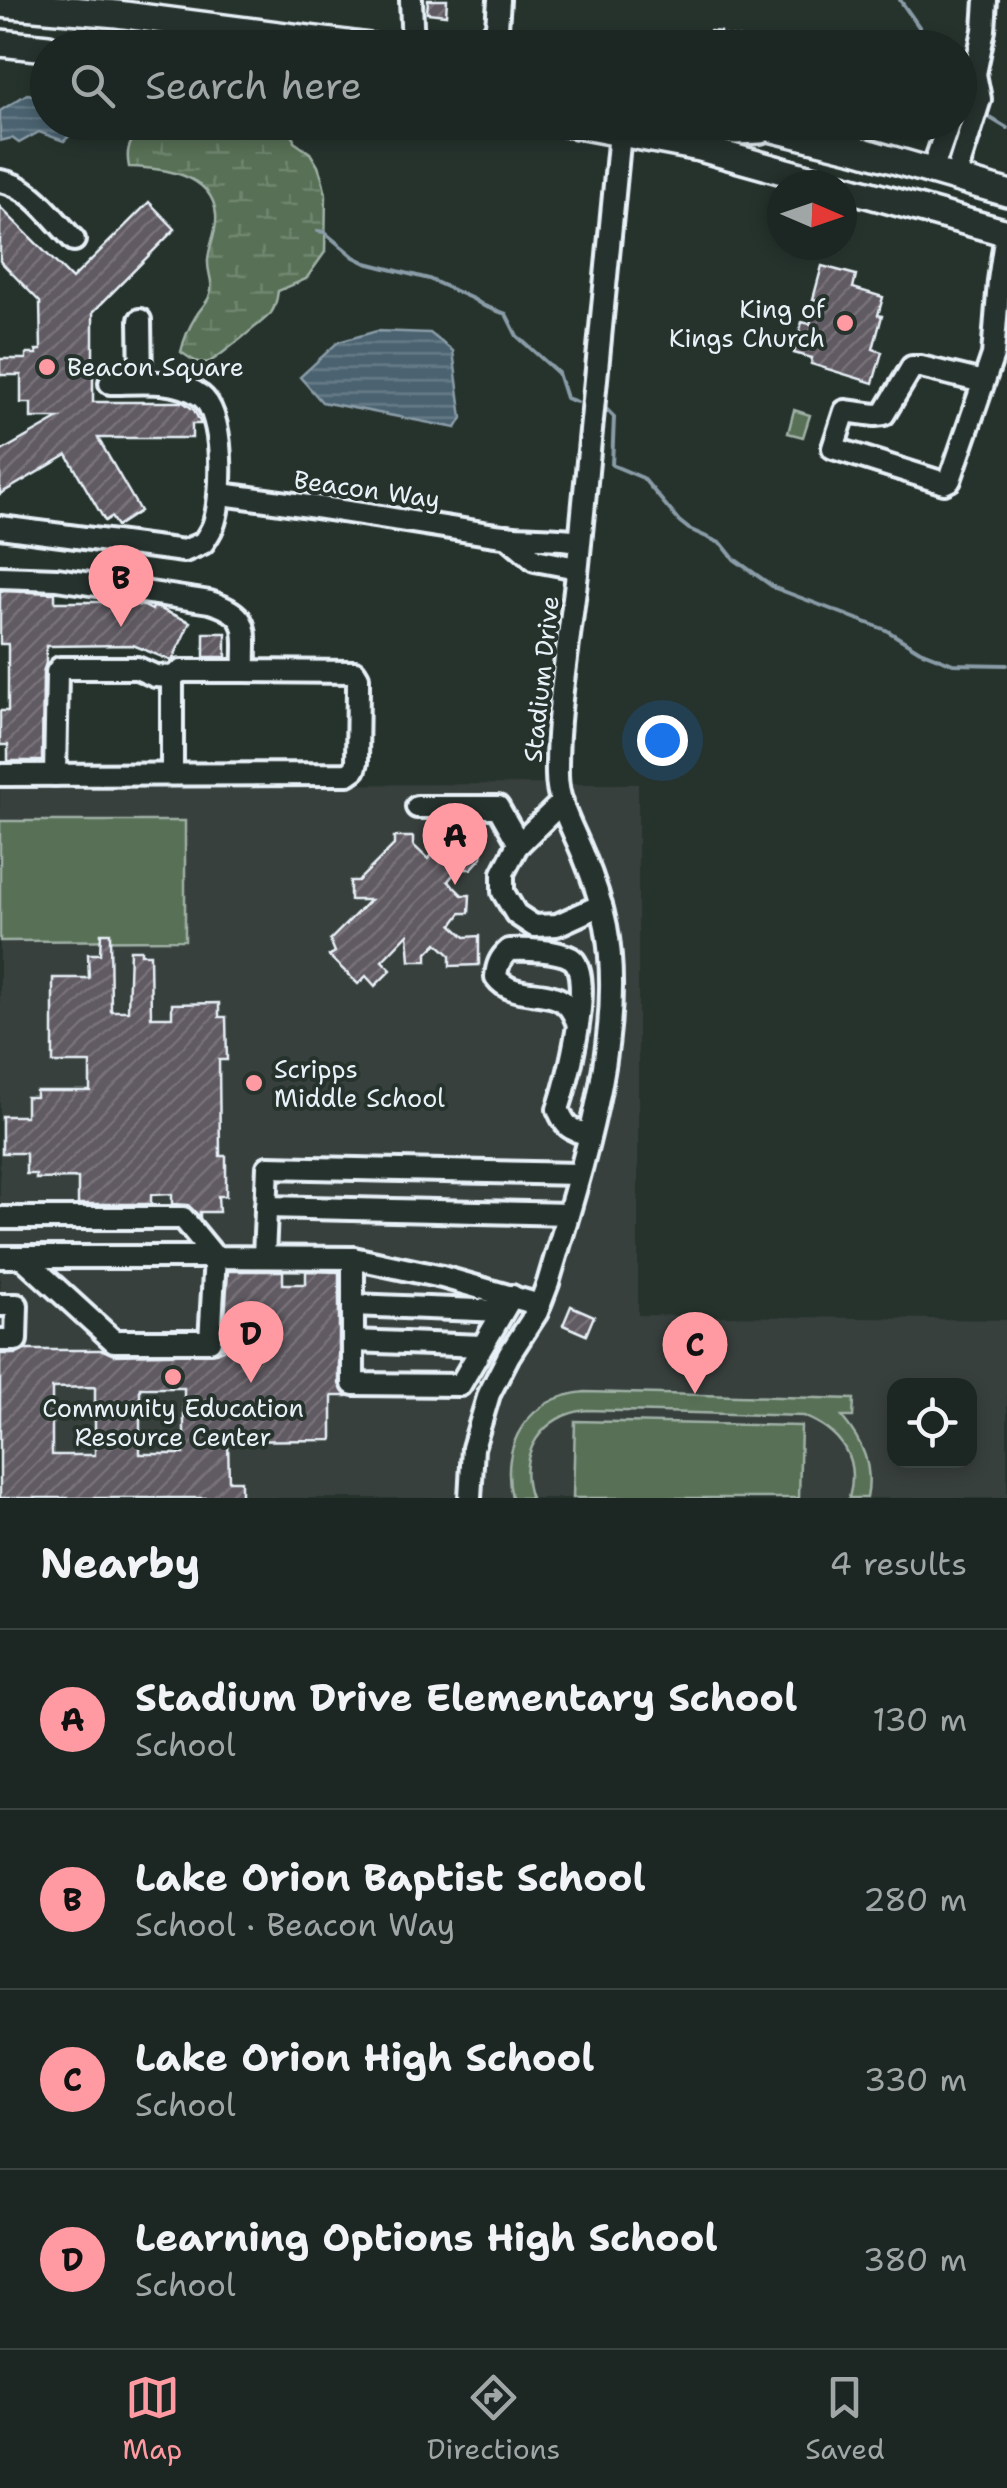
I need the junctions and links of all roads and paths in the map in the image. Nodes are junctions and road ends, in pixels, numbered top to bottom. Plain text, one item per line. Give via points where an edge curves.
1 (411, 0) edge
2 (499, 0) edge
3 (986, 0) edge
4 (14, 4) edge
5 (52, 4) edge
6 (497, 26) junction
7 (208, 30) edge
8 (412, 30) edge
9 (494, 30) edge
10 (498, 30) edge
11 (0, 42) edge
12 (30, 46) edge
13 (977, 64) edge
14 (620, 140) edge
15 (668, 140) edge
16 (813, 140) edge
17 (947, 140) edge
18 (961, 140) edge
19 (779, 170) edge
20 (944, 175) junction
21 (0, 181) edge
22 (857, 192) edge
23 (1007, 193) edge
24 (1007, 233) edge
25 (74, 240) dead end
26 (140, 320) dead end
27 (140, 382) junction
28 (983, 382) junction
29 (110, 383) dead end
30 (220, 494) junction
31 (0, 526) edge
32 (507, 536) junction
33 (580, 541) junction
34 (577, 568) junction
35 (0, 577) edge
36 (245, 672) junction
37 (172, 677) junction
38 (55, 774) junction
39 (172, 774) junction
40 (0, 775) edge
41 (562, 802) junction
42 (417, 808) dead end
43 (519, 844) junction
44 (602, 905) junction
45 (578, 1022) junction
46 (589, 1136) junction
47 (579, 1174) junction
48 (266, 1207) junction
49 (568, 1214) junction
50 (0, 1218) edge
51 (22, 1256) junction
52 (264, 1256) junction
53 (0, 1257) edge
54 (215, 1257) junction
55 (353, 1258) junction
56 (507, 1304) junction
57 (0, 1305) edge
58 (353, 1305) junction
59 (540, 1305) junction
60 (0, 1340) edge
61 (353, 1342) junction
62 (482, 1346) junction
63 (470, 1498) edge

1 - 8 street
2 - 6 street
3 - 13 street
4 - 5 main road
5 - 7 main road
6 - 9 street
6 - 10 street
11 - 12 main road
14 - 33 street, Stadium Drive
15 - 19 main road
16 - 20 main road
17 - 20 street
18 - 20 street
20 - 23 main road
21 - 25 street via 26,191
22 - 24 main road
24 - 28 street via 994,347
26 - 27 street
27 - 29 street
27 - 30 street via 184,387 204,398 218,435
28 - 28 street via 947,483 833,448 845,410 884,414 912,368
30 - 31 street via 203,544 184,551
30 - 32 street, Beacon Way
32 - 33 street, Beacon Way
32 - 34 street, Beacon Way via 535,560
33 - 34 street, Stadium Drive
34 - 41 street, Stadium Drive via 558,734
35 - 36 street via 57,578 228,607 244,625
36 - 37 street via 181,671
36 - 39 street via 354,672 355,769
37 - 38 street via 137,668 60,668
37 - 39 street
38 - 39 street
38 - 40 street
41 - 43 street
41 - 44 street, Stadium Drive
42 - 43 street via 498,808
43 - 44 street via 503,873 516,914 534,926 557,925
44 - 46 street, Stadium Drive via 609,1026
45 - 45 street via 582,977 571,958 520,949 502,956 496,977 502,986 551,996 568,1005
45 - 46 street via 558,1109 570,1130
46 - 47 street, Stadium Drive
47 - 48 street via 268,1167
47 - 49 street, Stadium Drive
48 - 49 street
48 - 52 street
49 - 59 street, Stadium Drive
50 - 54 street via 183,1218
51 - 53 street
51 - 54 street
51 - 54 street via 114,1341 210,1341
52 - 54 street
52 - 55 street
55 - 56 street via 442,1276
55 - 58 street
56 - 58 street
56 - 59 street
56 - 62 street
57 - 60 street via 17,1305 16,1340
58 - 61 street
59 - 63 street, Stadium Drive via 489,1394 474,1448
61 - 62 street
61 - 62 street via 352,1384 460,1385

